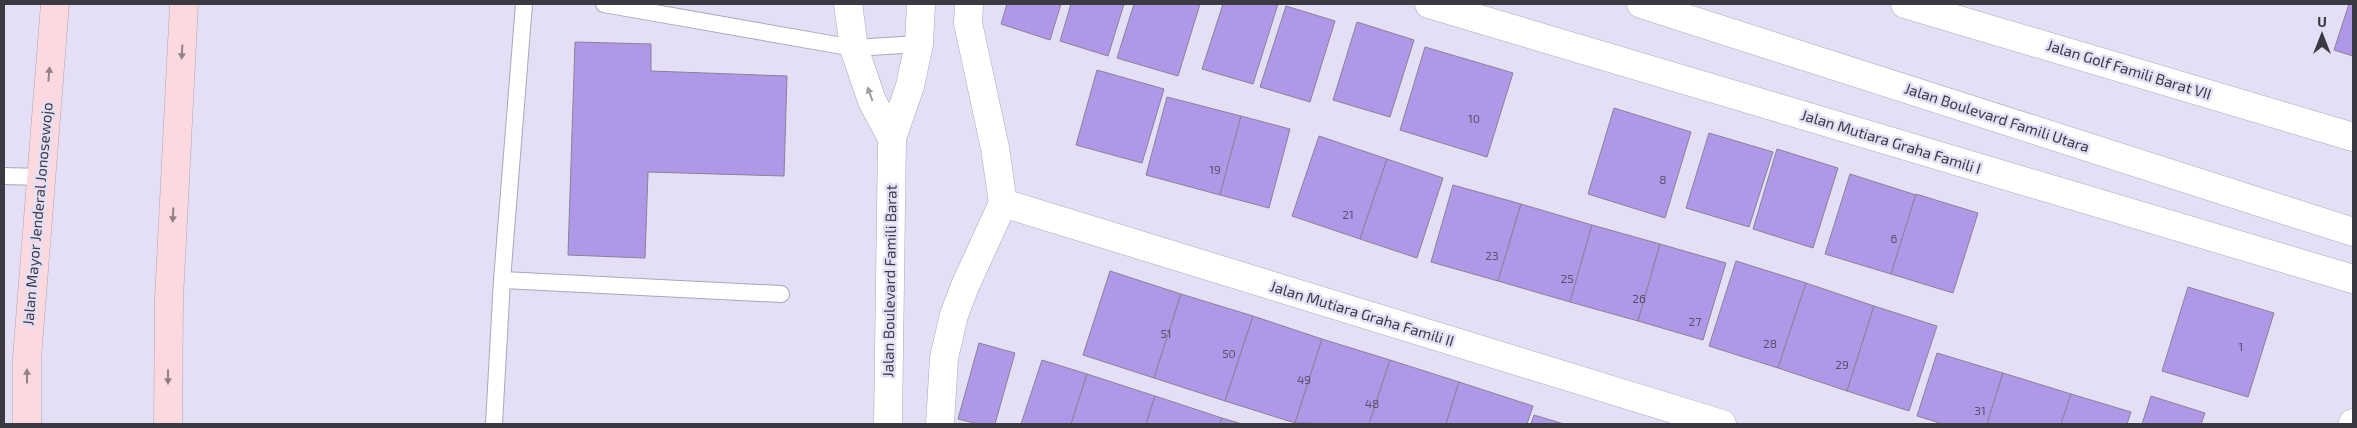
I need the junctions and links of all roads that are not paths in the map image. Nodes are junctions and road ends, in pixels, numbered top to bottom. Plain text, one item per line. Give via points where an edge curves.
1 (55, 4) edge
2 (184, 4) edge
3 (524, 4) edge
4 (604, 4) edge
5 (848, 4) edge
6 (922, 4) edge
7 (968, 4) edge
8 (1429, 4) edge
9 (1641, 4) edge
10 (1905, 4) edge
11 (918, 44) junction
12 (854, 48) junction
13 (2353, 137) edge
14 (892, 138) junction
15 (4, 176) edge
16 (40, 178) junction
17 (1003, 203) junction
18 (2353, 232) edge
19 (2353, 279) edge
20 (502, 280) junction
21 (781, 294) dead end
22 (27, 424) edge
23 (168, 424) edge
24 (494, 424) edge
25 (888, 424) edge
26 (940, 424) edge
27 (1722, 424) edge

16 -> 1 main road, Jalan Mayor Jenderal Jonosewojo
2 -> 23 main road via 169,299
3 - 20 lane
4 - 12 lane
5 - 12 street, Jalan Boulevard Famili Barat
6 - 11 street, Jalan Boulevard Famili Barat
7 - 17 street via 969,31 995,148
8 - 19 street, Jalan Mutiara Graha Famili I
9 - 18 street, Jalan Boulevard Famili Utara
10 - 13 street, Jalan Golf Famili Barat VII
11 - 12 lane
11 - 14 street, Jalan Boulevard Famili Barat via 910,86
14 -> 12 street, Jalan Boulevard Famili Barat via 872,101
14 - 25 street, Jalan Boulevard Famili Barat
15 - 16 lane
22 -> 16 main road, Jalan Mayor Jenderal Jonosewojo via 27,358
17 - 26 street via 954,315 944,358
17 - 27 street, Jalan Mutiara Graha Famili II
20 - 21 lane
20 - 24 lane

